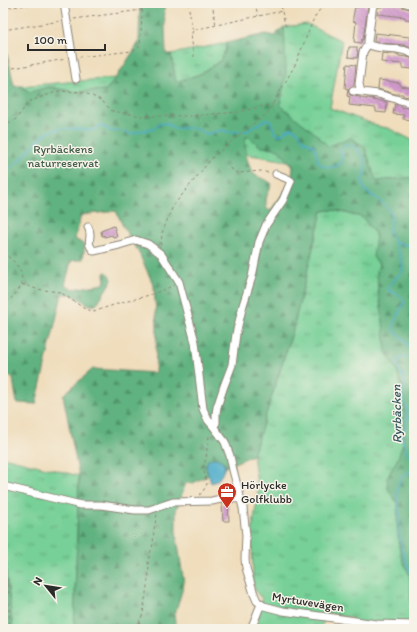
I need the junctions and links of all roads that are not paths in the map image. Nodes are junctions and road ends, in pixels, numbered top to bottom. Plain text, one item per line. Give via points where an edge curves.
1 (64, 3) edge
2 (373, 3) edge
3 (406, 3) edge
4 (414, 5) edge
5 (368, 44) junction
6 (414, 54) edge
7 (76, 80) dead end
8 (414, 104) edge
9 (276, 174) road end
10 (88, 227) dead end
11 (213, 425) junction
12 (3, 486) edge
13 (240, 498) junction
14 (261, 604) junction
15 (414, 625) edge
16 (251, 629) edge

1 - 7 street
2 - 5 street
3 - 4 street
5 - 6 street
5 - 8 street via 363,52 357,92 378,94
9 - 11 street via 291,181 283,200 262,232 236,334 232,365 217,407 216,423
10 - 11 street, Myrtuvevägen via 89,242 94,251 136,240 148,244 161,254 179,282 195,342 203,409
11 - 13 street, Myrtuvevägen via 226,442
12 - 13 street via 81,505 135,510 149,510 173,502
13 - 14 street, Myrtuvevägen via 246,535 246,568 254,594
14 - 15 street, Myrtuvevägen via 283,611 377,624
14 - 16 street

